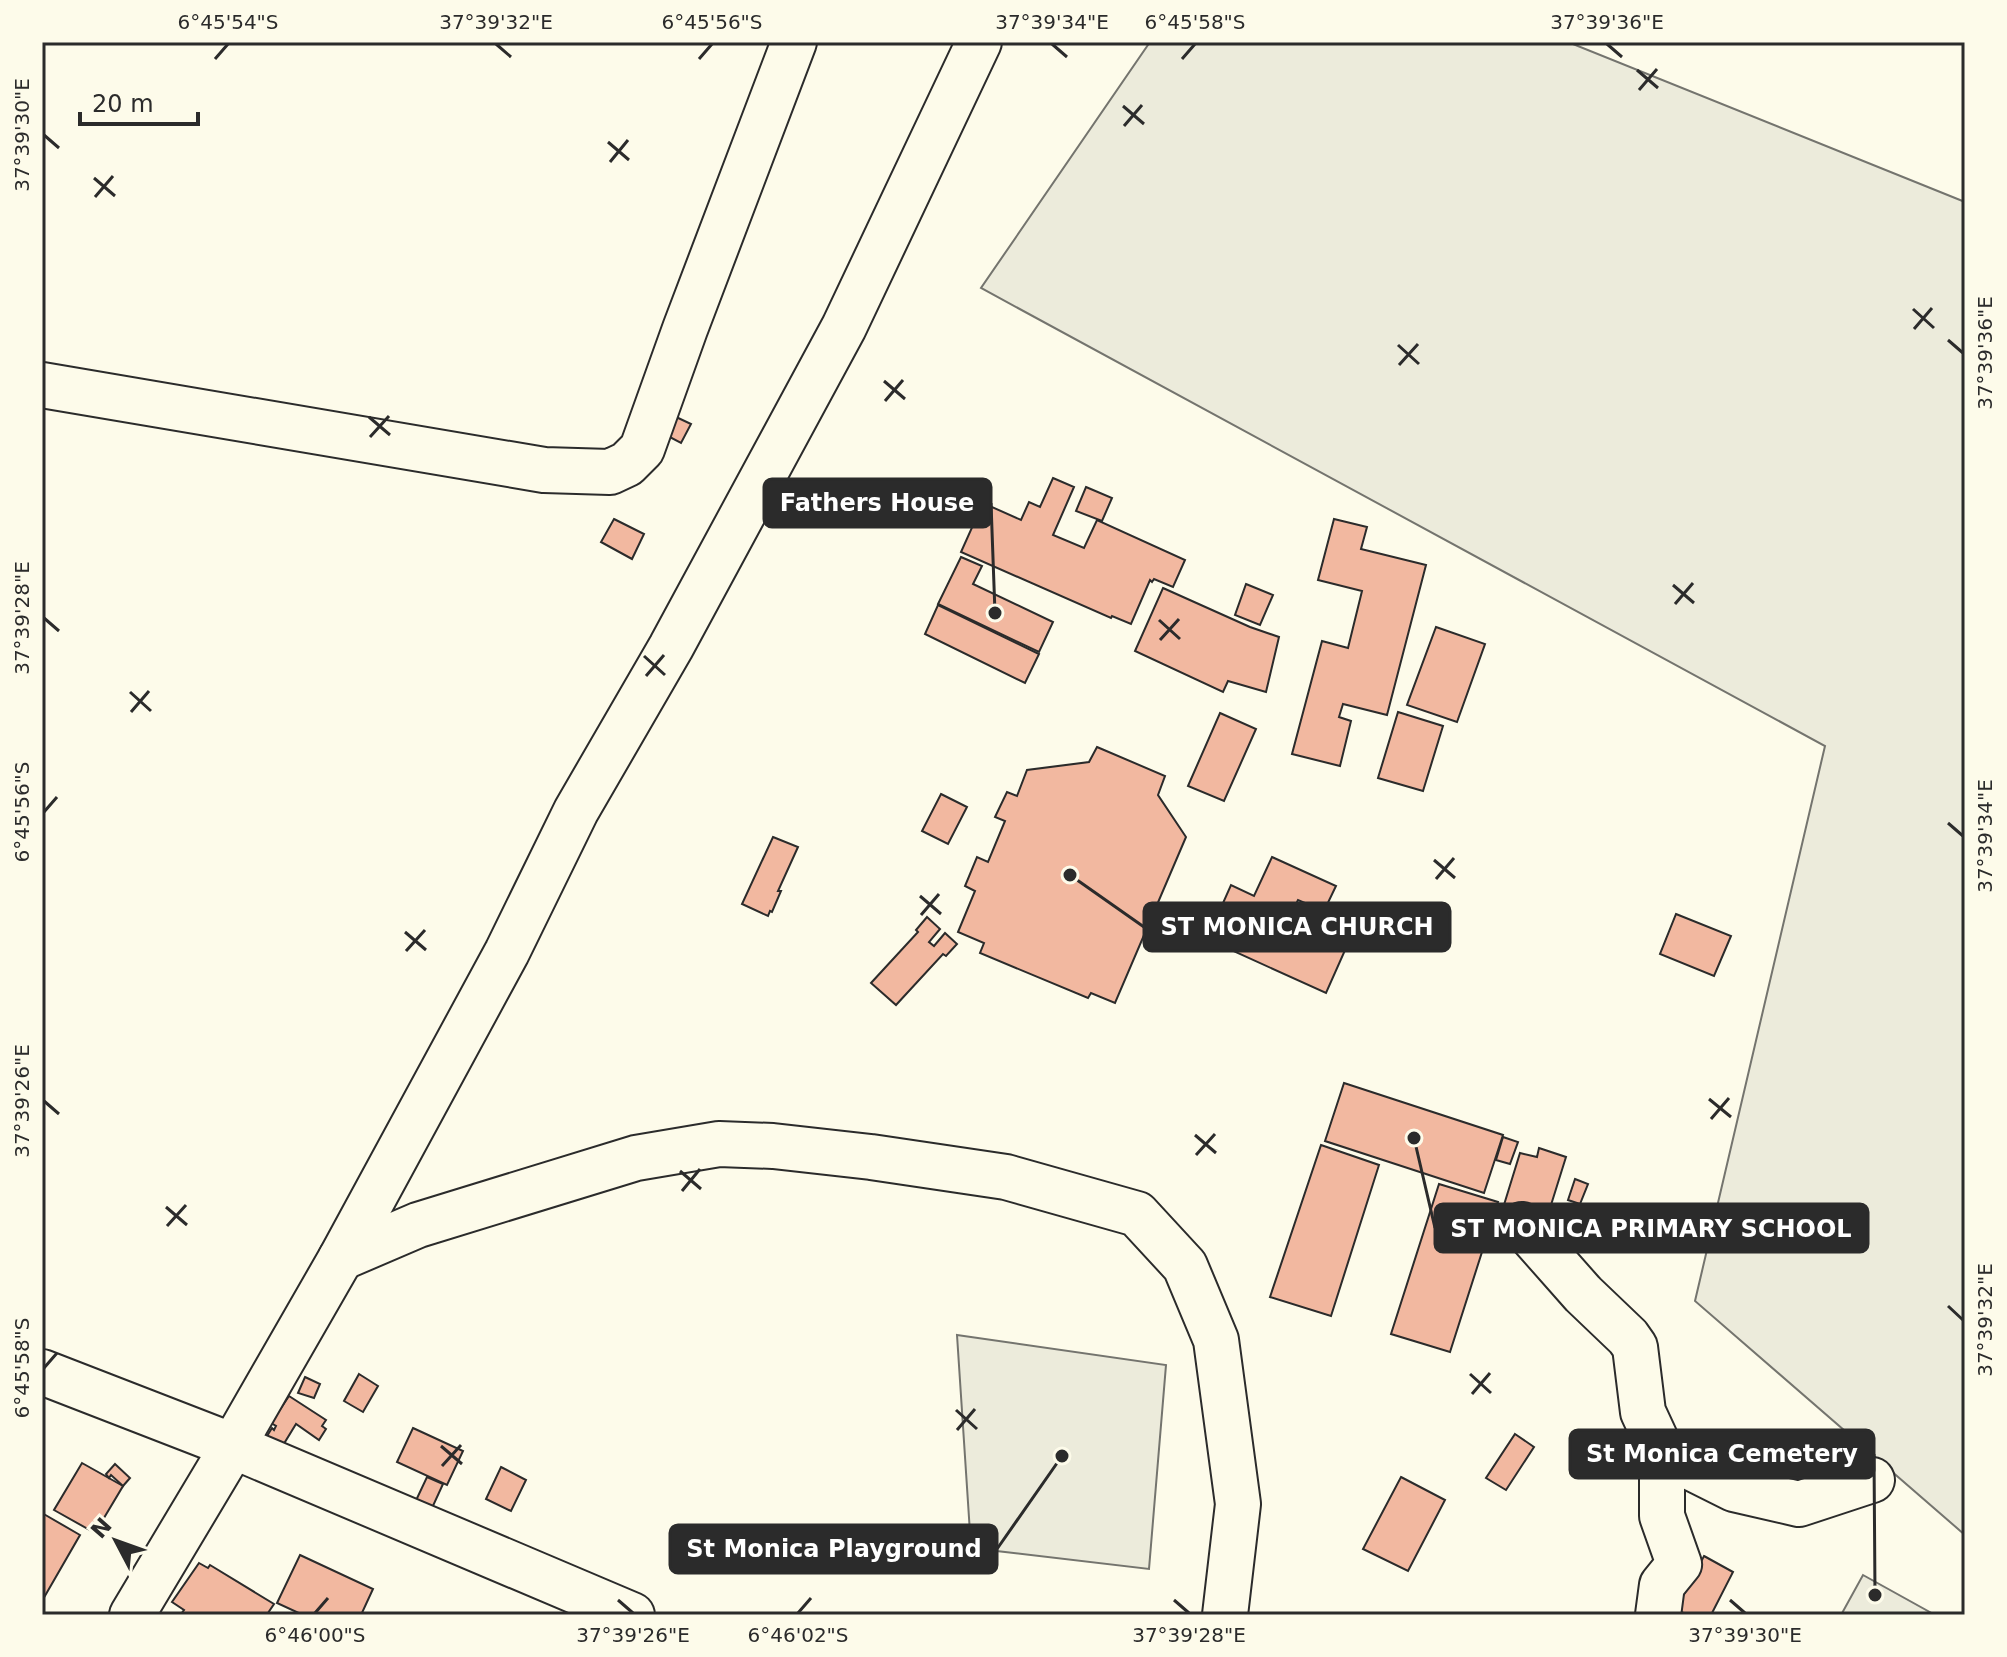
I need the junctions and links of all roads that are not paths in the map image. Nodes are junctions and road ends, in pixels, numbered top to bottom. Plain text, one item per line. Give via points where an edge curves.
1 (794, 42) edge
2 (979, 42) edge
3 (42, 385) edge
4 (1522, 1225) dead end
5 (341, 1258) junction
6 (42, 1372) edge
7 (233, 1446) junction
8 (1662, 1453) junction
9 (1872, 1480) dead end
10 (132, 1615) edge
11 (632, 1615) edge
12 (1225, 1615) edge
13 (1658, 1615) edge

1 - 3 street via 642,449 610,472 544,470
2 - 5 street via 844,327 576,811 507,952
4 - 8 street via 1635,1347 1643,1412
5 - 7 street
5 - 12 street via 418,1225 636,1158 719,1144 871,1157 1006,1177 1137,1214 1185,1266 1216,1340 1238,1504
6 - 7 street
7 - 10 street
7 - 11 street
8 - 9 street via 1734,1489 1799,1504
8 - 13 street via 1662,1516 1679,1564 1662,1585

